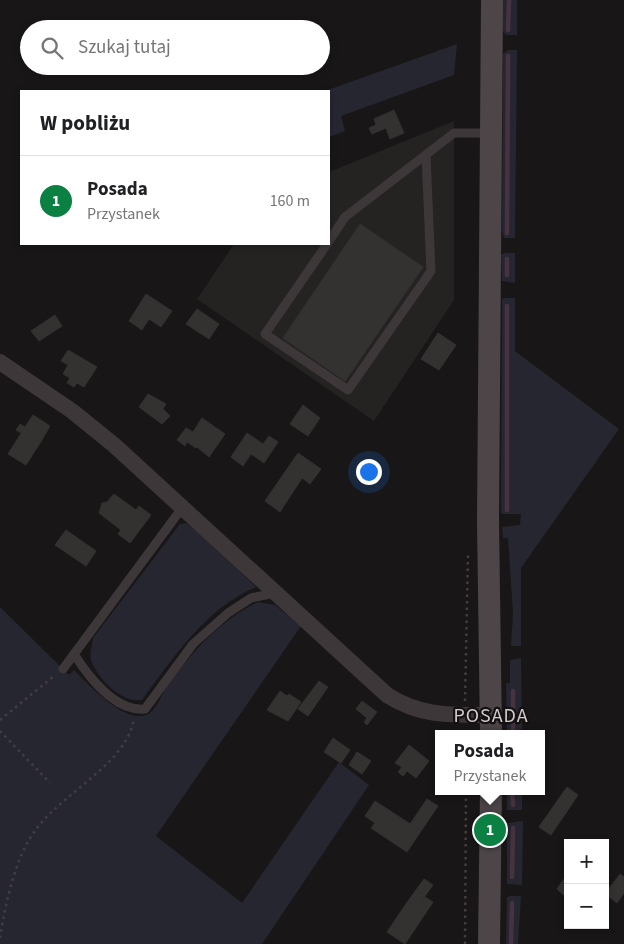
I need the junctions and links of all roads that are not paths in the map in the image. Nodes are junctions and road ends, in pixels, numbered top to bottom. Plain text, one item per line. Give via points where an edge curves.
1 (492, 0) edge
2 (491, 133) junction
3 (426, 155) junction
4 (330, 239) edge
5 (326, 245) edge
6 (0, 362) edge
7 (182, 508) junction
8 (274, 593) junction
9 (74, 654) junction
10 (63, 669) road end
11 (491, 724) edge
12 (491, 795) edge
13 (489, 944) edge

1 - 2 main road
2 - 3 lane via 454,133
2 - 11 main road via 488,521
3 - 4 lane via 345,217
3 - 5 lane via 431,271 348,390 265,334
6 - 7 street via 72,411
7 - 8 street
7 - 9 lane
8 - 9 lane via 250,598 193,644 145,709 136,710 121,703 99,687
8 - 11 street via 399,702 430,713
9 - 10 lane
12 - 13 main road

